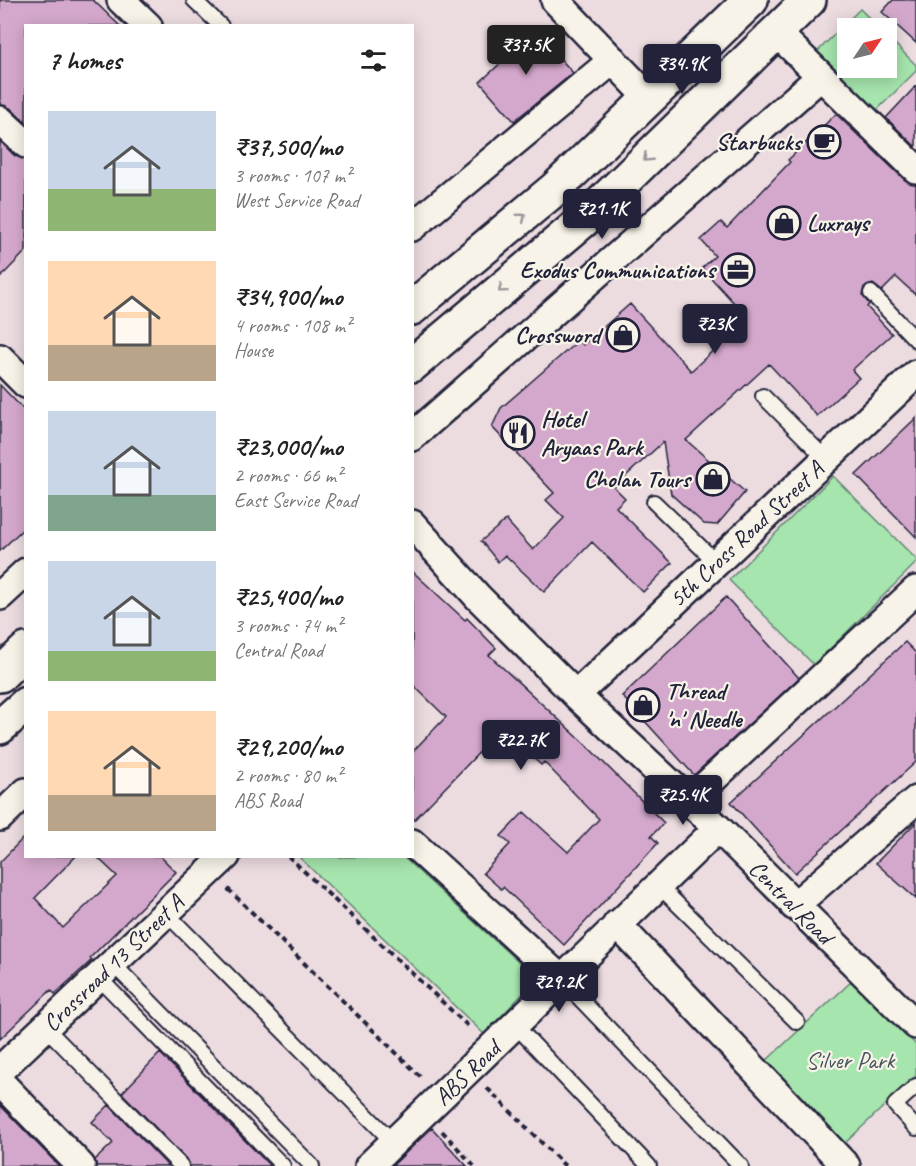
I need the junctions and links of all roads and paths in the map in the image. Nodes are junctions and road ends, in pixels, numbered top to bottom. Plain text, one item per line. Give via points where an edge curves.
1 (121, 0) edge
2 (194, 0) edge
3 (555, 0) edge
4 (809, 0) edge
5 (749, 2) edge
6 (146, 24) edge
7 (220, 24) edge
8 (776, 32) junction
9 (613, 60) junction
10 (820, 77) junction
11 (650, 98) junction
12 (0, 120) edge
13 (678, 128) junction
14 (24, 142) edge
15 (916, 169) edge
16 (418, 216) edge
17 (871, 293) dead end
18 (414, 306) edge
19 (916, 340) edge
20 (0, 358) edge
21 (414, 363) edge
22 (916, 374) edge
23 (24, 382) edge
24 (763, 396) dead end
25 (414, 435) edge
26 (826, 459) junction
27 (654, 502) dead end
28 (414, 526) edge
29 (716, 562) junction
30 (24, 574) edge
31 (0, 596) edge
32 (911, 606) edge
33 (24, 653) edge
34 (0, 675) edge
35 (576, 695) junction
36 (24, 706) edge
37 (0, 727) edge
38 (24, 794) edge
39 (689, 801) junction
40 (915, 802) edge
41 (0, 817) edge
42 (718, 828) junction
43 (414, 845) edge
44 (290, 858) edge
45 (218, 864) edge
46 (658, 885) junction
47 (794, 906) junction
48 (166, 913) junction
49 (617, 924) junction
50 (106, 971) junction
51 (561, 979) junction
52 (797, 1022) dead end
53 (515, 1025) junction
54 (916, 1025) edge
55 (46, 1028) junction
56 (492, 1049) junction
57 (0, 1070) edge
58 (470, 1070) junction
59 (0, 1082) edge
60 (916, 1086) edge
61 (433, 1105) junction
62 (916, 1128) edge
63 (394, 1143) junction
64 (81, 1166) edge
65 (182, 1166) edge
66 (283, 1166) edge
67 (312, 1166) edge
68 (369, 1166) edge
69 (474, 1166) edge
70 (565, 1166) edge
71 (649, 1166) edge
72 (741, 1166) edge
73 (846, 1166) edge

1 - 6 street
2 - 7 lane
3 - 9 street
4 - 8 street
5 - 8 street
5 - 11 street
8 - 10 street
8 - 13 street
9 - 11 street
9 - 16 street
10 - 15 street
10 - 25 street
11 - 13 street
18 -> 11 street via 556,188
12 - 14 street
13 -> 21 street via 584,220
17 - 19 lane
20 - 23 street
22 - 26 street, 5th Cross Road Street A
24 - 26 lane
26 - 29 street, 5th Cross Road Street A
27 - 29 lane
28 - 35 street, Central Road
29 - 35 street, 5th Cross Road Street A
30 - 31 street
32 - 39 street
33 - 34 street
35 - 39 street, Central Road
36 - 37 street
38 - 41 street
39 - 42 street, Central Road
40 - 47 street
42 - 46 street, ABS Road
42 - 47 street, Central Road
43 - 51 street
44 - 56 path
45 - 48 street, Crossroad 13 Street A
45 - 61 path
46 - 49 street, ABS Road
46 - 52 lane
47 - 54 street, Central Road
48 - 50 street, Crossroad 13 Street A
48 - 63 lane
49 - 51 street, ABS Road
49 - 73 street
50 - 55 street, Crossroad 13 Street A
50 - 66 lane
50 - 67 lane
51 - 53 street, ABS Road
51 - 72 lane
53 - 56 street, ABS Road
53 - 71 lane
55 - 57 street, Crossroad 13 Street A
55 - 65 lane
56 - 58 street, ABS Road
58 - 61 street, ABS Road
58 - 70 path
59 - 64 street
60 - 62 lane via 894,1106
61 - 63 street, ABS Road
61 - 69 path
63 - 68 street, ABS Road

